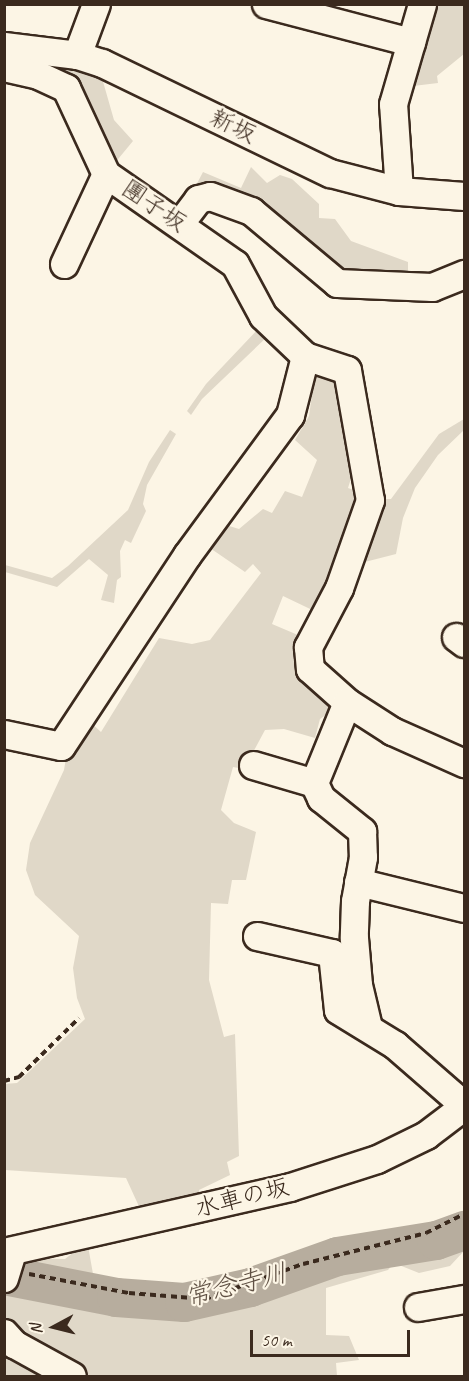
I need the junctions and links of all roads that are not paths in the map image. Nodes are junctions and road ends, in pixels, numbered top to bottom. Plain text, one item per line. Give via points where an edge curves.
1 (96, 4) edge
2 (266, 4) edge
3 (422, 4) edge
4 (348, 15) edge
5 (411, 42) junction
6 (4, 46) edge
7 (77, 55) junction
8 (4, 67) edge
9 (106, 174) junction
10 (399, 191) junction
11 (465, 196) edge
12 (180, 223) junction
13 (64, 264) dead end
14 (465, 274) edge
15 (305, 356) junction
16 (346, 702) junction
17 (4, 734) edge
18 (465, 763) edge
19 (252, 765) dead end
20 (314, 783) junction
21 (358, 882) junction
22 (465, 908) edge
23 (257, 936) dead end
24 (368, 1027) junction
25 (465, 1105) edge
26 (7, 1265) edge
27 (465, 1299) edge
28 (418, 1307) dead end
29 (4, 1333) edge
30 (72, 1377) edge

1 - 7 street
2 - 4 street
3 - 5 street
4 - 5 street
5 - 10 street via 393,104
6 - 7 street, 新坂
7 - 10 street, 新坂 via 102,63 330,173
8 - 9 street, 團子坂 via 38,75 66,88
9 - 12 street, 團子坂
9 - 13 street
10 - 11 street, 新坂
12 - 14 street via 198,198 210,196 251,211 337,283 432,287
12 - 15 street, 團子坂 via 235,264 263,316
15 - 16 street via 347,370 370,500 339,588 308,647 310,669
15 - 17 street via 290,415 187,555 61,746
16 - 18 street via 392,731
16 - 20 street
19 - 20 street
20 - 21 street via 321,798 362,831 363,857
21 - 22 street
21 - 24 street via 354,938 358,985
23 - 24 street via 332,953 338,1010
24 - 25 street
25 - 26 street, 水車の坂 via 426,1135 377,1159
27 - 28 street
29 - 30 street via 14,1344

